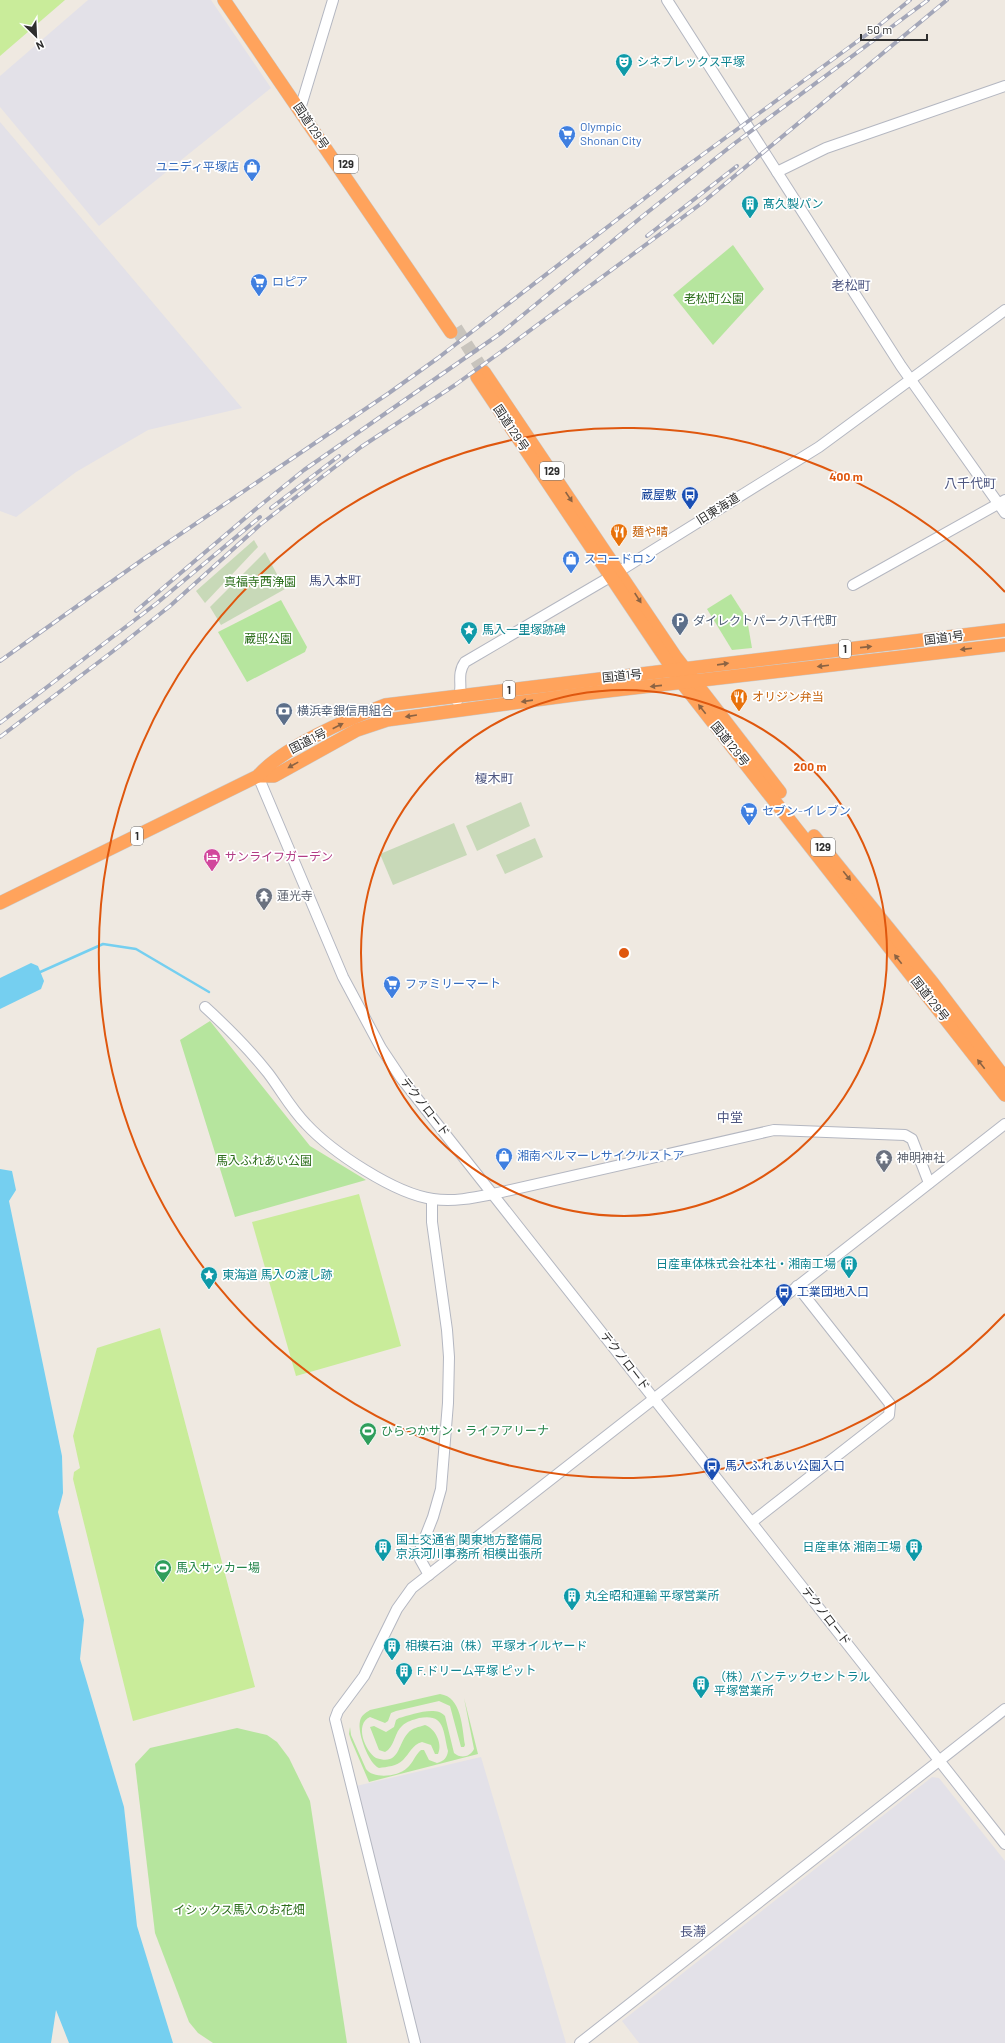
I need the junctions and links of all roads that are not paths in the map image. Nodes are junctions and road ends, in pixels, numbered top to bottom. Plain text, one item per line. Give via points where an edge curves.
1 (224, 0) edge
2 (235, 0) edge
3 (333, 0) edge
4 (667, 0) edge
5 (1005, 86) edge
6 (301, 104) junction
7 (777, 172) junction
8 (1005, 310) edge
9 (454, 330) tunnel mouth
10 (480, 374) tunnel mouth
11 (910, 380) junction
12 (1002, 502) edge
13 (1005, 513) edge
14 (614, 574) junction
15 (853, 585) dead end
16 (1005, 630) edge
17 (1005, 645) edge
18 (679, 670) junction
19 (688, 683) junction
20 (460, 696) junction
21 (450, 711) junction
22 (258, 776) junction
23 (0, 902) edge
24 (205, 1007) dead end
25 (1005, 1078) edge
26 (1005, 1095) edge
27 (1005, 1124) edge
28 (929, 1183) junction
29 (493, 1194) junction
30 (432, 1199) junction
31 (797, 1286) junction
32 (654, 1398) junction
33 (752, 1522) junction
34 (429, 1575) junction
35 (1005, 1709) edge
36 (940, 1760) junction
37 (1005, 1844) edge
38 (415, 2043) edge
39 (580, 2043) edge

1 - 6 highway, 国道129号 / 129
2 - 6 highway, 国道129号 / 129
3 - 6 street
4 - 7 street
5 - 7 street via 826,148
6 - 9 highway, 国道129号 / 129
7 - 11 street
8 - 11 street, 旧東海道
10 - 14 highway, 国道129号 / 129
11 - 12 street
11 - 14 street, 旧東海道 via 819,447
12 - 13 street
12 - 15 street
14 - 18 highway, 国道129号 / 129
14 - 20 street, 旧東海道 via 465,662 460,668
18 -> 16 highway, 国道1号 / 1
17 -> 19 highway, 国道1号 / 1
18 - 19 highway, 国道129号 / 129
18 - 20 highway, 国道1号 / 1
19 -> 21 highway, 国道1号 / 1
19 -> 25 highway, 国道129号 / 129
26 -> 19 highway, 国道129号 / 129
20 - 21 street
22 -> 20 highway, 国道1号 / 1 via 283,754 385,705
21 -> 22 highway, 国道1号 / 1 via 387,720 357,730 274,776
22 - 23 highway, 国道1号 / 1
22 - 29 street, テクノロード via 343,977 381,1048 401,1078
24 - 30 street via 238,1037 268,1072 304,1123 323,1142 375,1175 402,1189
27 - 28 street
28 - 29 street via 912,1139 905,1135 774,1130
28 - 31 street
29 - 30 street via 452,1200
29 - 32 street, テクノロード
30 - 34 street via 432,1222 449,1357 441,1489 420,1550 420,1559
31 - 32 street
31 - 33 street via 890,1404 891,1410 890,1415
32 - 33 street, テクノロード
32 - 34 street
33 - 36 street, テクノロード
34 - 38 street via 412,1588 396,1609 364,1676 335,1719
35 - 36 street
36 - 37 street, テクノロード
36 - 39 street

